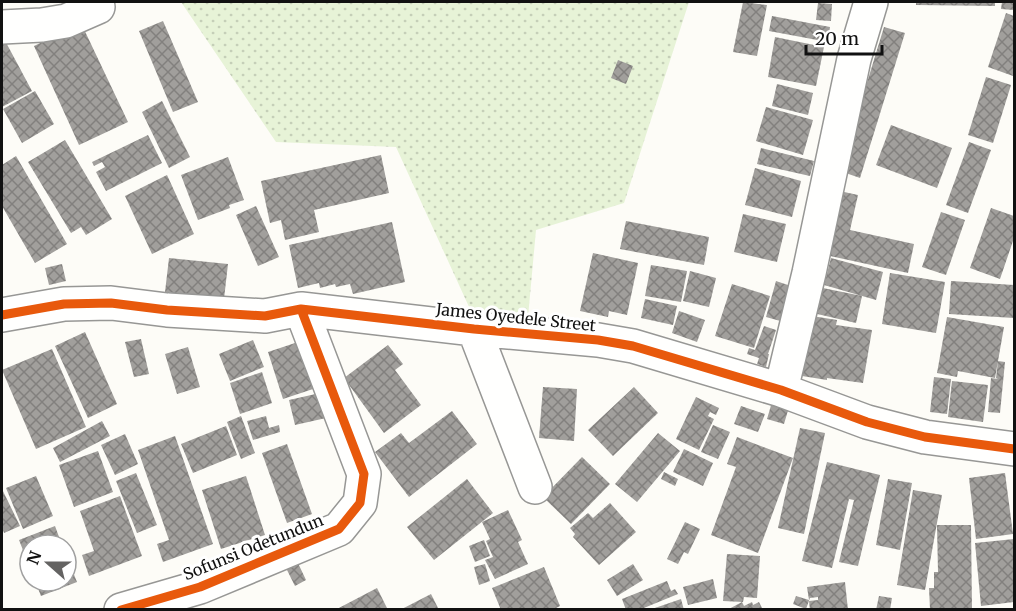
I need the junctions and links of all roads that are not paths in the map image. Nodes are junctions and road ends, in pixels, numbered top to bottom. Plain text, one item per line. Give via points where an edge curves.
1 (872, 2) edge
2 (98, 7) dead end
3 (2, 27) edge
4 (301, 309) junction
5 (2, 315) edge
6 (474, 329) junction
7 (782, 390) junction
8 (1014, 449) edge
9 (536, 487) dead end
10 (121, 609) edge

1 - 7 street via 854,59
2 - 3 street via 66,21
4 - 5 street, James Oyedele Street via 265,316 111,303 64,304
4 - 6 street, James Oyedele Street
4 - 10 street, Sofunsi Odetundun via 364,474 360,503 339,529 200,587
6 - 7 street, James Oyedele Street via 633,346
6 - 9 street
7 - 8 street, James Oyedele Street via 867,422 925,437

